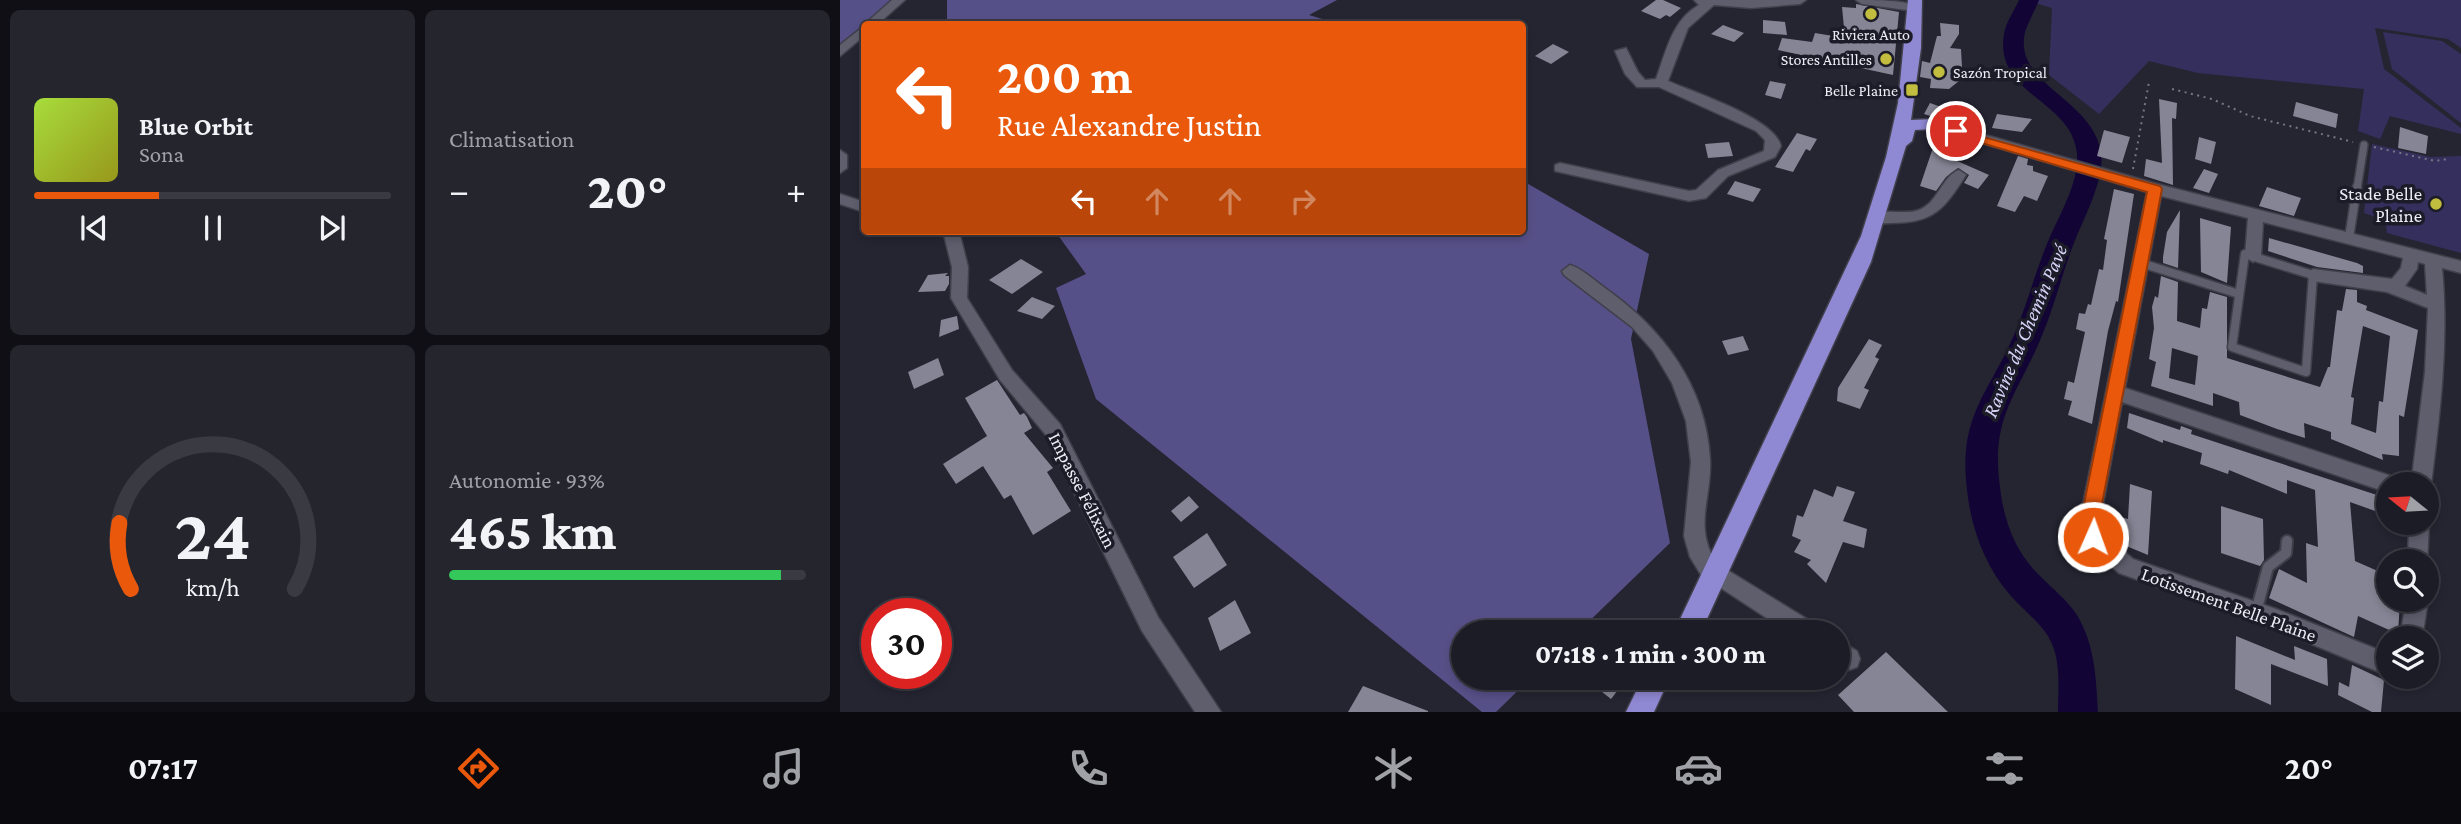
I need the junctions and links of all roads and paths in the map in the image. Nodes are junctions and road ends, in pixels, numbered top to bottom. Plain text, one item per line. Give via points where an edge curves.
1 (899, 0) edge
2 (1692, 0) edge
3 (1800, 0) edge
4 (1861, 0) edge
5 (1914, 3) edge
6 (1709, 4) junction
7 (874, 21) edge
8 (1914, 24) junction
9 (861, 33) edge
10 (1621, 51) dead end
11 (840, 52) edge
12 (2149, 82) dead end
13 (1661, 83) junction
14 (2172, 89) dead end
15 (1907, 92) junction
16 (1933, 124) junction
17 (2364, 145) junction
18 (840, 155) edge
19 (1895, 158) junction
20 (2448, 159) dead end
21 (840, 168) edge
22 (1560, 168) dead end
23 (1959, 175) dead end
24 (2131, 182) junction
25 (2155, 189) junction
26 (840, 199) edge
27 (861, 206) edge
28 (2256, 215) junction
29 (1878, 218) junction
30 (952, 235) edge
31 (2349, 238) junction
32 (2411, 254) junction
33 (2253, 256) junction
34 (2434, 260) junction
35 (2141, 263) junction
36 (2461, 267) edge
37 (1570, 271) dead end
38 (2314, 275) junction
39 (2390, 286) junction
40 (2239, 294) junction
41 (2436, 306) junction
42 (2117, 393) junction
43 (2423, 472) edge
44 (2376, 480) edge
45 (2287, 541) dead end
46 (1711, 570) junction
47 (2256, 612) junction
48 (1684, 620) edge
49 (1692, 620) edge
50 (1788, 620) edge
51 (2376, 660) edge
52 (1651, 690) edge
53 (1660, 690) edge
54 (1209, 712) edge
55 (1640, 712) edge
56 (1650, 712) edge

1 - 7 street
2 - 6 street
3 - 6 street
4 - 5 street
5 - 8 highway
6 - 13 street via 1691,12 1675,37
8 - 15 highway
8 - 46 highway via 1880,195
9 - 11 street
10 - 13 street via 1642,84
12 - 24 path
13 - 22 street via 1761,128 1772,138 1770,154 1723,173 1701,194 1689,196
14 - 17 path via 2212,99 2250,116
15 - 16 highway via 1912,115
15 - 19 highway
16 - 19 highway via 1908,125
16 - 24 street
17 - 20 path
17 - 31 lane
18 - 21 street
19 - 29 highway
23 - 29 street via 1933,213
24 - 25 street
25 - 28 street
25 - 35 street, Lotissement Belle Plaine
26 - 27 street
28 - 31 street
28 - 33 street
29 - 46 highway via 1845,297
30 - 54 street, Impasse Félixain via 960,267 959,298 1006,375 1053,430 1150,624
31 - 32 street
32 - 34 street
32 - 39 street via 2409,269 2398,285
33 - 38 lane
33 - 40 lane via 2245,254
34 - 36 street
34 - 41 street
35 - 40 lane
35 - 42 street, Lotissement Belle Plaine
37 - 46 street via 1645,330 1677,372 1699,439 1700,481 1692,541
38 - 39 street
38 - 40 lane via 2306,372 2232,347
39 - 41 street
41 - 43 street
42 - 44 street
42 - 47 street, Lotissement Belle Plaine via 2093,504 2093,537 2126,566
45 - 47 lane via 2286,553 2268,567
46 - 48 highway
46 - 49 highway
46 - 50 street
47 - 51 street, Lotissement Belle Plaine
52 - 55 highway
53 - 56 highway

